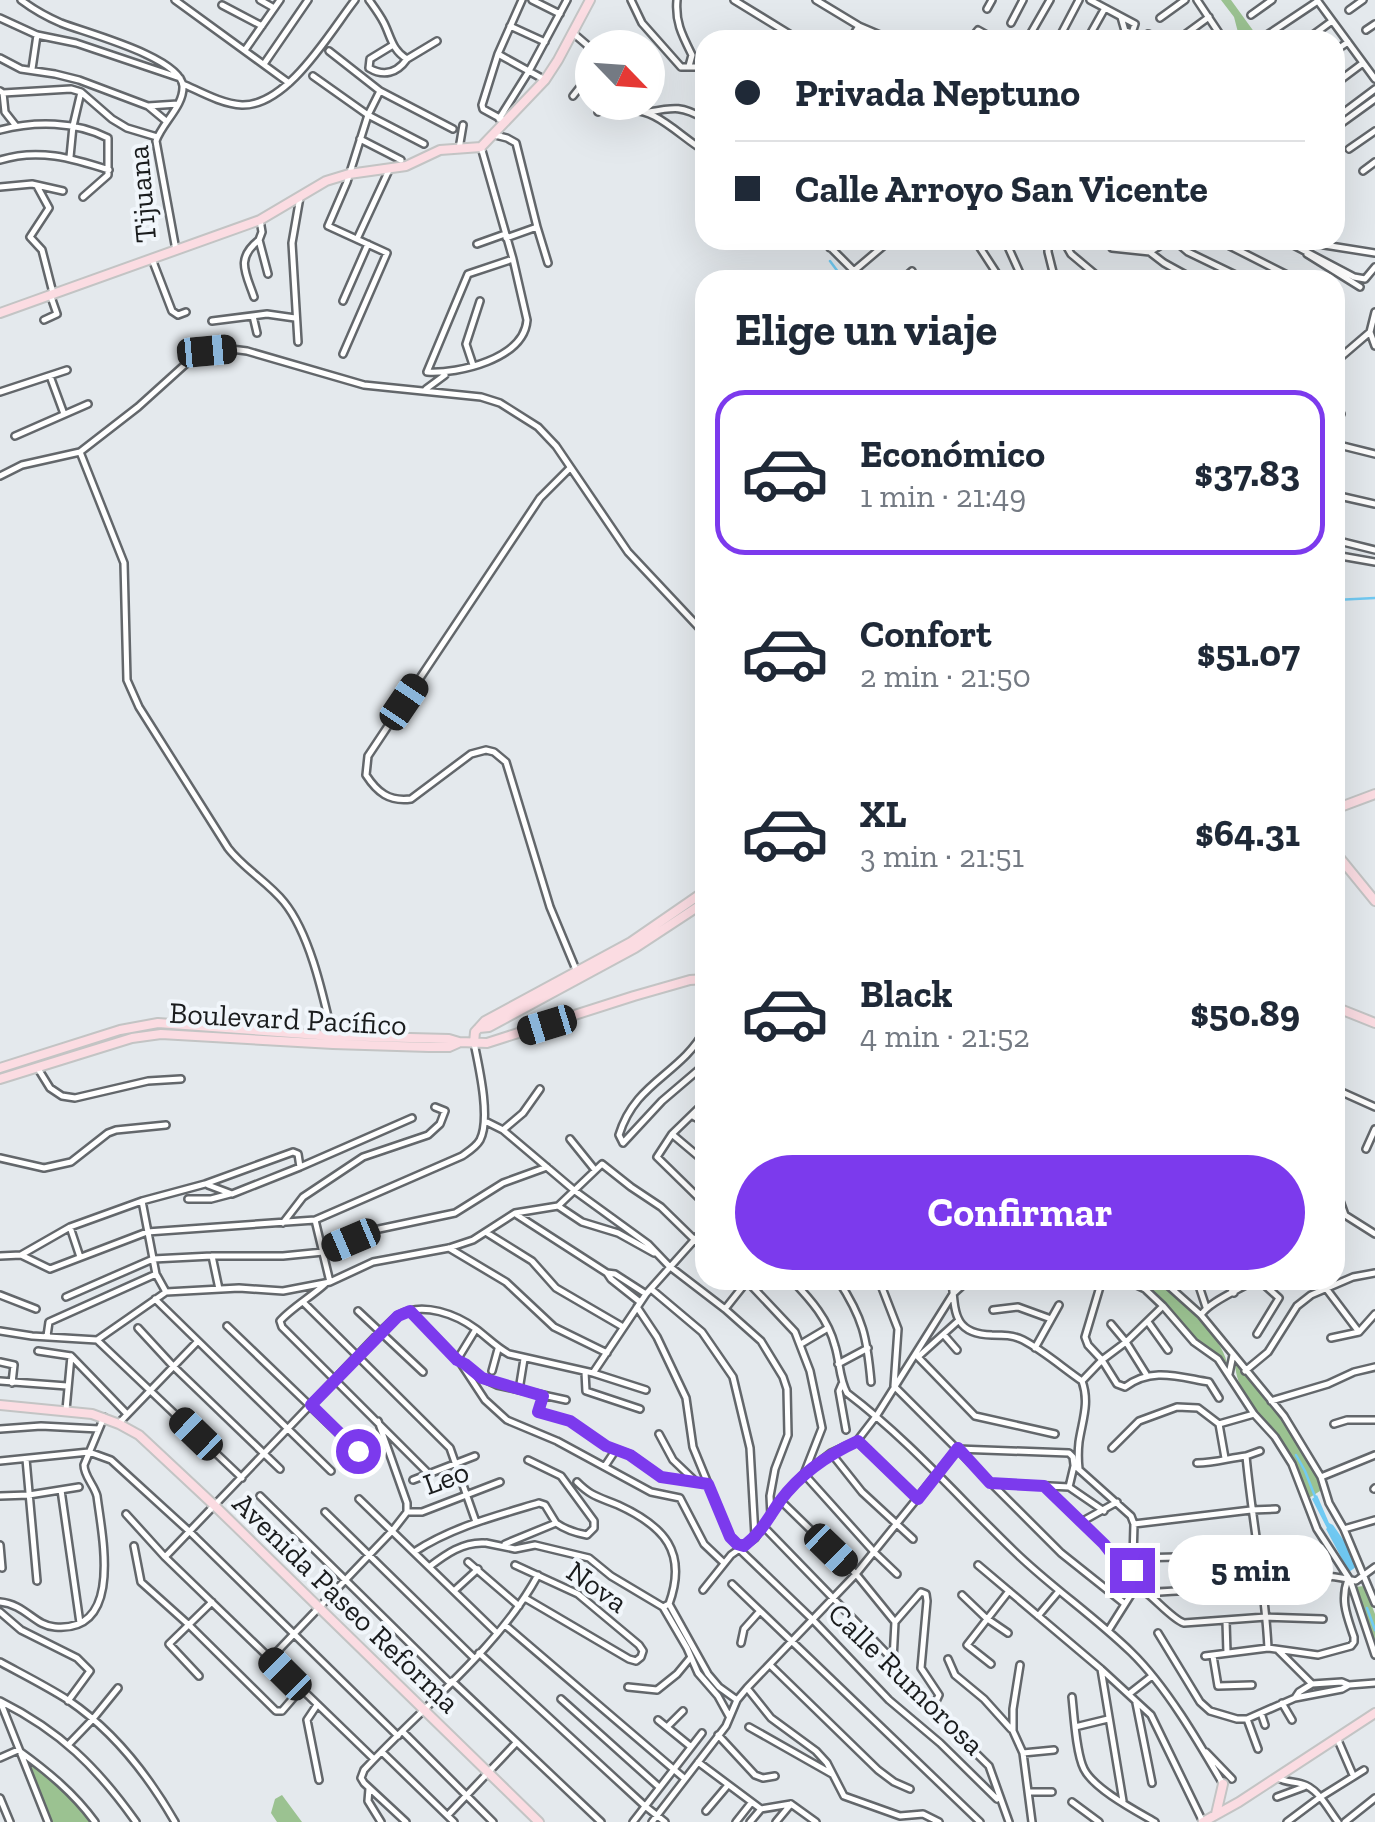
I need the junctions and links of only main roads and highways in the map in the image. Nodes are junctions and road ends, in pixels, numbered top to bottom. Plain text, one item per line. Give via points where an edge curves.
1 (590, 0) edge
2 (0, 313) edge
3 (1375, 794) edge
4 (1345, 806) edge
5 (1345, 864) edge
6 (695, 897) edge
7 (1375, 901) edge
8 (695, 909) edge
9 (578, 976) junction
10 (695, 980) edge
11 (1345, 1012) edge
12 (1375, 1023) edge
13 (332, 1040) junction
14 (474, 1043) junction
15 (0, 1068) edge
16 (0, 1079) edge
17 (0, 1405) edge
18 (1374, 1715) edge
19 (1239, 1802) junction
20 (1207, 1820) edge
21 (539, 1822) edge

1 - 2 main road, Tijuana via 545,80 481,147 440,150 406,166 326,181 260,220
3 - 4 main road
5 - 7 main road
6 - 9 main road
8 - 9 main road
9 - 14 main road via 485,1021
10 - 14 main road, Boulevard Pacífico
11 - 12 main road
13 - 14 main road, Boulevard Pacífico via 430,1048
13 - 15 main road, Boulevard Pacífico via 158,1023
13 - 16 main road, Boulevard Pacífico via 162,1034
17 - 21 main road, Avenida Paseo Reforma via 104,1418 139,1435
18 - 19 main road
19 - 20 main road
19 - 20 main road via 1227,1781

